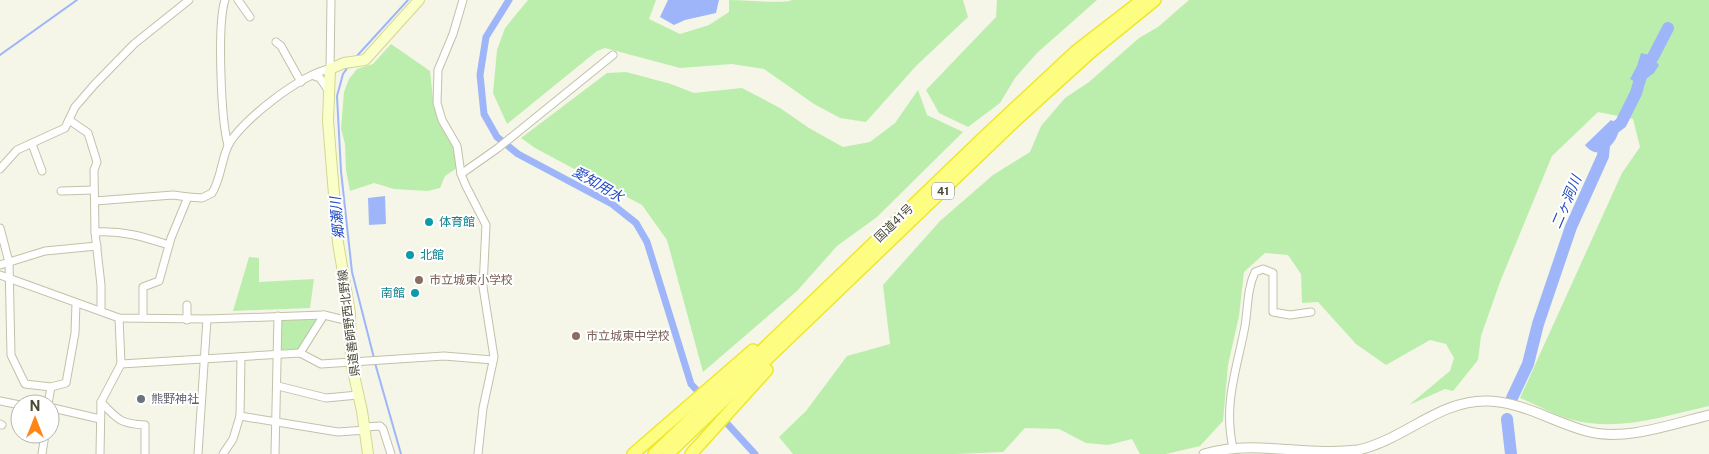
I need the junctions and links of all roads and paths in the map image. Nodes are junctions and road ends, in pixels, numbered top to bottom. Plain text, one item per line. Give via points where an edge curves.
1 (189, 0) edge
2 (225, 0) edge
3 (238, 0) edge
4 (331, 0) edge
5 (420, 0) edge
6 (463, 0) edge
7 (1142, 0) edge
8 (1155, 0) edge
9 (250, 17) dead end
10 (276, 42) dead end
11 (613, 55) dead end
12 (330, 69) junction
13 (314, 76) junction
14 (301, 82) junction
15 (328, 90) junction
16 (69, 120) junction
17 (32, 144) junction
18 (228, 145) junction
19 (0, 168) edge
20 (42, 171) dead end
21 (461, 174) junction
22 (94, 190) junction
23 (61, 191) dead end
24 (188, 197) junction
25 (95, 201) junction
26 (0, 228) edge
27 (95, 232) junction
28 (169, 245) junction
29 (97, 246) junction
30 (9, 264) junction
31 (0, 265) edge
32 (0, 275) edge
33 (8, 278) junction
34 (76, 303) junction
35 (187, 305) dead end
36 (101, 311) junction
37 (1310, 312) dead end
38 (324, 315) junction
39 (278, 316) junction
40 (143, 317) junction
41 (119, 318) junction
42 (207, 319) junction
43 (187, 320) junction
44 (349, 322) junction
45 (277, 353) junction
46 (300, 353) junction
47 (242, 357) junction
48 (204, 358) junction
49 (493, 360) junction
50 (351, 362) junction
51 (121, 364) junction
52 (278, 386) junction
53 (733, 386) junction
54 (51, 388) junction
55 (50, 394) edge
56 (358, 395) junction
57 (101, 402) junction
58 (60, 410) edge
59 (1709, 415) edge
60 (240, 416) junction
61 (100, 419) junction
62 (276, 423) junction
63 (685, 423) junction
64 (365, 428) junction
65 (1233, 448) junction
66 (101, 454) edge
67 (145, 454) edge
68 (198, 454) edge
69 (222, 454) edge
70 (275, 454) edge
71 (368, 454) edge
72 (391, 454) edge
73 (478, 454) edge
74 (633, 454) edge
75 (654, 454) edge
76 (668, 454) edge
77 (691, 454) edge
78 (1204, 454) edge

1 - 16 street via 134,44 75,107
2 - 18 street via 220,48
3 - 9 street
4 - 12 street
5 - 12 main road via 365,60
6 - 21 street via 438,70 437,87 437,103 442,120 457,146
7 - 53 highway, 国道41号 / 41 via 1076,52 795,318
8 - 53 highway, 国道41号 / 41 via 1016,120 808,320
10 - 14 street
11 - 21 street
12 - 13 street
12 - 15 main road, 県道善師野西北野線
13 - 14 street
13 - 15 street via 320,78
14 - 18 street via 262,106
15 - 44 main road, 県道善師野西北野線 via 338,243
16 - 17 street via 65,128
16 - 22 street via 88,133 96,162
17 - 19 street via 17,150
17 - 20 street
18 - 24 street via 212,193 202,198
21 - 49 street via 486,225 483,286
22 - 23 street
22 - 25 street
24 - 25 street via 173,195
24 - 28 street
25 - 27 street
26 - 30 street
27 - 28 street via 131,233
27 - 29 street
28 - 40 street via 159,281 143,287
29 - 30 street via 45,251
29 - 36 street
30 - 31 street
30 - 33 street
32 - 33 street
33 - 34 street
33 - 54 street via 11,355 25,384
34 - 36 street
34 - 54 street via 75,333 66,384
35 - 43 street
36 - 41 street
37 - 65 street via 1290,315 1274,312 1273,273 1263,269 1255,272 1250,284 1244,334 1231,390 1229,425
38 - 39 street
38 - 44 street
38 - 46 street
39 - 42 street
39 - 45 street
40 - 41 street
40 - 43 street
41 - 51 street
42 - 43 street
42 - 48 street
44 - 50 main road, 県道善師野西北野線
45 - 46 street
45 - 47 street
45 - 52 street
46 - 50 street via 321,364
47 - 48 street
47 - 60 street
48 - 51 street
48 - 68 street
49 - 50 street via 444,356
49 - 73 street
50 - 56 main road, 県道善師野西北野線
51 - 57 street
52 - 56 street via 326,398
52 - 62 street
53 - 63 highway, 国道41号 / 41
53 - 63 highway
53 - 77 highway via 705,439
54 - 55 street
56 - 64 main road, 県道善師野西北野線
57 - 61 street
57 - 67 street via 119,421 145,425
58 - 61 street
59 - 65 street via 1634,432 1605,434 1571,426 1508,403 1474,401 1438,413 1381,444 1360,449 1315,453
60 - 62 street
60 - 69 street via 233,439
61 - 66 street
62 - 64 street via 338,432
62 - 70 street
63 - 74 highway
63 - 75 highway, 国道41号 / 41
63 - 76 highway, 国道41号 / 41
64 - 71 main road, 県道善師野西北野線
64 - 72 street via 380,426 383,429
65 - 78 street

